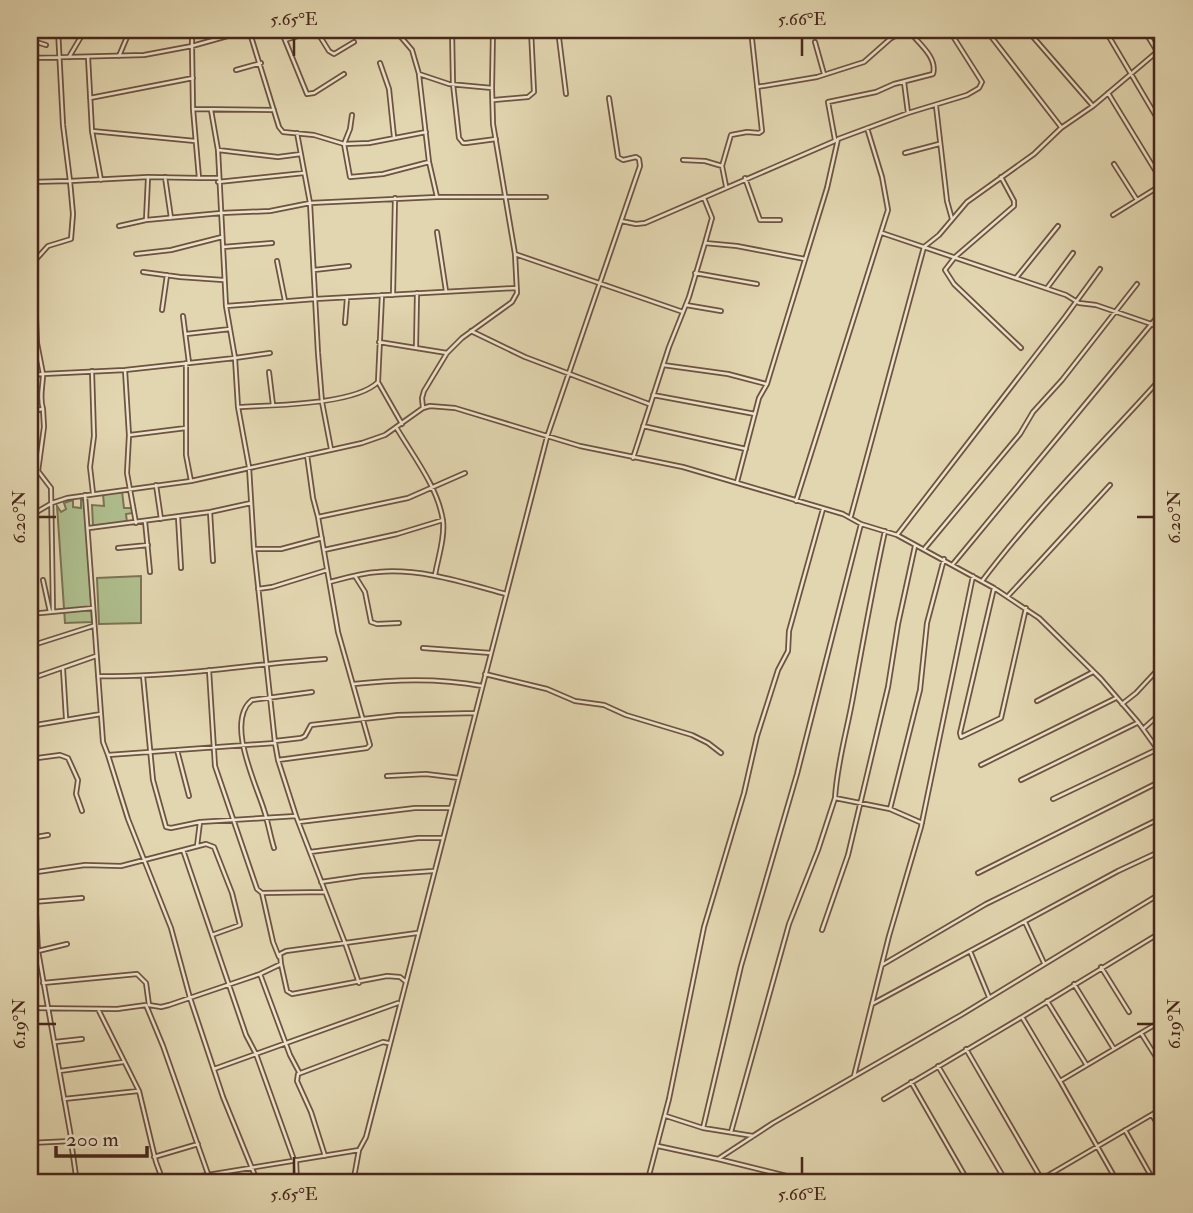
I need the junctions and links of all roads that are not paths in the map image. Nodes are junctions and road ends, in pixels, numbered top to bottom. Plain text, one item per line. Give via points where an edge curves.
1 (58, 30) edge
2 (85, 30) edge
3 (130, 30) edge
4 (192, 30) edge
5 (249, 30) edge
6 (280, 30) edge
7 (317, 30) edge
8 (395, 30) edge
9 (453, 30) edge
10 (493, 30) edge
11 (531, 30) edge
12 (558, 30) edge
13 (751, 30) edge
14 (907, 30) edge
15 (949, 30) edge
16 (986, 30) edge
17 (1027, 30) edge
18 (1105, 30) edge
19 (1144, 30) edge
20 (30, 40) edge
21 (285, 40) junction
22 (354, 42) dead end
23 (815, 42) dead end
24 (46, 45) dead end
25 (192, 46) junction
26 (1158, 51) junction
27 (120, 56) junction
28 (58, 57) junction
29 (69, 57) junction
30 (88, 57) junction
31 (30, 58) edge
32 (1163, 61) edge
33 (261, 63) junction
34 (380, 63) dead end
35 (236, 70) dead end
36 (1133, 72) junction
37 (344, 74) dead end
38 (419, 74) junction
39 (824, 75) junction
40 (194, 78) junction
41 (904, 82) junction
42 (453, 84) junction
43 (757, 87) junction
44 (492, 88) junction
45 (1108, 93) junction
46 (566, 94) dead end
47 (90, 98) junction
48 (609, 98) dead end
49 (493, 100) junction
50 (936, 106) junction
51 (1093, 106) junction
52 (193, 109) junction
53 (211, 110) junction
54 (274, 110) junction
55 (908, 113) junction
56 (352, 115) dead end
57 (867, 128) junction
58 (1061, 128) junction
59 (1163, 128) edge
60 (92, 131) junction
61 (426, 132) junction
62 (297, 133) junction
63 (394, 137) junction
64 (496, 139) junction
65 (836, 140) junction
66 (195, 141) junction
67 (344, 145) junction
68 (939, 145) junction
69 (218, 150) junction
70 (905, 153) dead end
71 (301, 154) junction
72 (683, 160) dead end
73 (429, 162) junction
74 (1114, 164) dead end
75 (722, 166) junction
76 (304, 173) junction
77 (148, 177) junction
78 (165, 177) junction
79 (1001, 177) junction
80 (199, 178) junction
81 (745, 178) junction
82 (101, 180) junction
83 (218, 180) junction
84 (70, 181) junction
85 (30, 182) edge
86 (1163, 184) edge
87 (726, 186) junction
88 (437, 197) junction
89 (505, 197) junction
90 (546, 197) dead end
91 (395, 198) junction
92 (704, 198) junction
93 (1138, 201) junction
94 (310, 203) junction
95 (221, 213) junction
96 (1113, 215) dead end
97 (171, 218) junction
98 (30, 219) edge
99 (780, 219) dead end
100 (952, 219) junction
101 (146, 220) junction
102 (621, 221) junction
103 (118, 226) dead end
104 (1058, 226) dead end
105 (30, 230) edge
106 (438, 232) dead end
107 (882, 233) junction
108 (222, 237) junction
109 (272, 243) dead end
110 (705, 243) junction
111 (30, 247) edge
112 (223, 247) junction
113 (924, 247) junction
114 (1073, 253) dead end
115 (136, 254) dead end
116 (515, 254) junction
117 (955, 257) junction
118 (805, 259) junction
119 (277, 261) dead end
120 (30, 264) edge
121 (349, 266) dead end
122 (1100, 269) dead end
123 (314, 270) junction
124 (143, 272) dead end
125 (695, 274) junction
126 (167, 275) junction
127 (30, 277) edge
128 (1016, 278) junction
129 (224, 279) junction
130 (600, 282) junction
131 (757, 284) dead end
132 (1137, 284) dead end
133 (517, 288) junction
134 (1046, 288) junction
135 (446, 291) junction
136 (417, 293) junction
137 (382, 295) junction
138 (393, 295) junction
139 (347, 297) junction
140 (315, 299) junction
141 (285, 301) junction
142 (1076, 301) junction
143 (686, 304) junction
144 (226, 306) junction
145 (162, 310) dead end
146 (1163, 310) edge
147 (721, 311) dead end
148 (683, 312) junction
149 (1115, 312) junction
150 (183, 316) dead end
151 (345, 323) dead end
152 (1152, 324) junction
153 (1163, 328) edge
154 (230, 330) junction
155 (471, 331) junction
156 (186, 334) junction
157 (379, 342) junction
158 (416, 348) junction
159 (1021, 348) dead end
160 (270, 353) dead end
161 (447, 353) junction
162 (235, 358) junction
163 (188, 363) junction
164 (663, 365) junction
165 (125, 370) junction
166 (92, 371) junction
167 (269, 372) dead end
168 (44, 374) junction
169 (570, 374) junction
170 (30, 375) edge
171 (1163, 376) edge
172 (378, 382) junction
173 (767, 384) junction
174 (653, 395) junction
175 (322, 402) junction
176 (650, 404) junction
177 (274, 405) junction
178 (238, 407) junction
179 (423, 408) junction
180 (43, 409) junction
181 (30, 411) edge
182 (755, 414) junction
183 (402, 424) junction
184 (643, 426) junction
185 (396, 427) junction
186 (186, 428) junction
187 (129, 435) junction
188 (547, 437) junction
189 (746, 449) junction
190 (331, 450) junction
191 (307, 456) junction
192 (633, 458) junction
193 (249, 467) junction
194 (465, 473) dead end
195 (191, 481) junction
196 (737, 482) junction
197 (156, 485) junction
198 (1110, 485) dead end
199 (129, 488) junction
200 (433, 489) junction
201 (93, 494) junction
202 (85, 495) junction
203 (796, 501) junction
204 (52, 503) junction
205 (252, 503) junction
206 (823, 509) junction
207 (210, 512) junction
208 (30, 516) edge
209 (178, 517) junction
210 (318, 517) junction
211 (851, 517) junction
212 (161, 519) junction
213 (443, 520) junction
214 (145, 522) junction
215 (136, 523) junction
216 (861, 524) junction
217 (89, 528) junction
218 (885, 531) junction
219 (897, 535) junction
220 (322, 538) junction
221 (915, 544) junction
222 (148, 545) junction
223 (118, 548) dead end
224 (925, 548) junction
225 (254, 550) junction
226 (324, 550) junction
227 (944, 559) junction
228 (213, 561) dead end
229 (954, 564) junction
230 (181, 568) dead end
231 (327, 570) junction
232 (150, 572) dead end
233 (435, 575) junction
234 (355, 576) junction
235 (974, 576) junction
236 (43, 580) dead end
237 (982, 581) junction
238 (330, 582) junction
239 (994, 588) junction
240 (258, 589) junction
241 (506, 594) junction
242 (1007, 596) junction
243 (94, 608) junction
244 (1026, 608) junction
245 (52, 611) junction
246 (30, 614) edge
247 (399, 623) dead end
248 (95, 625) junction
249 (30, 646) edge
250 (422, 648) dead end
251 (491, 653) junction
252 (97, 656) junction
253 (325, 659) dead end
254 (268, 662) junction
255 (1163, 664) edge
256 (63, 669) junction
257 (209, 670) junction
258 (1093, 673) junction
259 (485, 674) junction
260 (98, 676) junction
261 (143, 676) junction
262 (30, 679) edge
263 (354, 684) junction
264 (482, 686) junction
265 (312, 692) dead end
266 (271, 697) junction
267 (1116, 698) junction
268 (1037, 701) dead end
269 (1122, 704) junction
270 (1163, 711) edge
271 (475, 713) junction
272 (101, 714) junction
273 (66, 719) junction
274 (363, 720) junction
275 (1138, 722) junction
276 (30, 726) edge
277 (1143, 729) junction
278 (275, 742) junction
279 (243, 746) junction
280 (212, 748) junction
281 (1158, 749) junction
282 (177, 750) junction
283 (149, 751) junction
284 (721, 753) dead end
285 (108, 755) junction
286 (1163, 757) edge
287 (30, 759) edge
288 (278, 760) junction
289 (981, 765) dead end
290 (387, 776) dead end
291 (459, 778) junction
292 (1021, 780) dead end
293 (1163, 780) edge
294 (190, 796) dead end
295 (835, 798) junction
296 (1053, 799) dead end
297 (860, 802) junction
298 (450, 808) junction
299 (890, 809) junction
300 (82, 811) dead end
301 (296, 816) junction
302 (1163, 817) edge
303 (267, 818) junction
304 (233, 819) junction
305 (200, 822) junction
306 (299, 822) junction
307 (922, 823) junction
308 (48, 835) dead end
309 (30, 838) edge
310 (442, 838) junction
311 (197, 846) junction
312 (274, 848) dead end
313 (183, 850) junction
314 (1163, 850) edge
315 (310, 852) junction
316 (144, 858) junction
317 (434, 871) junction
318 (30, 873) edge
319 (978, 873) dead end
320 (321, 882) junction
321 (30, 888) edge
322 (262, 892) junction
323 (325, 892) junction
324 (1163, 892) edge
325 (1077, 894) dead end
326 (82, 898) dead end
327 (33, 902) junction
328 (1025, 922) junction
329 (822, 930) dead end
330 (1163, 931) edge
331 (417, 933) junction
332 (1158, 934) junction
333 (212, 935) junction
334 (345, 943) junction
335 (1163, 943) edge
336 (68, 944) dead end
337 (38, 951) junction
338 (970, 951) junction
339 (280, 959) junction
340 (1044, 963) junction
341 (281, 964) junction
342 (882, 965) junction
343 (1101, 967) junction
344 (260, 974) junction
345 (405, 981) junction
346 (43, 983) junction
347 (359, 983) junction
348 (1074, 984) junction
349 (229, 985) junction
350 (989, 997) junction
351 (190, 998) junction
352 (1047, 1001) junction
353 (400, 1002) junction
354 (872, 1004) junction
355 (147, 1005) junction
356 (30, 1008) edge
357 (48, 1008) junction
358 (98, 1009) junction
359 (1129, 1012) dead end
360 (1022, 1017) junction
361 (1163, 1020) edge
362 (1141, 1033) junction
363 (82, 1039) dead end
364 (55, 1042) junction
365 (388, 1042) junction
366 (285, 1044) junction
367 (966, 1049) junction
368 (1114, 1049) junction
369 (256, 1054) junction
370 (124, 1061) junction
371 (1087, 1065) junction
372 (938, 1066) junction
373 (214, 1069) junction
374 (1163, 1069) edge
375 (60, 1071) junction
376 (299, 1072) junction
377 (854, 1076) junction
378 (1060, 1080) junction
379 (911, 1082) junction
380 (139, 1091) junction
381 (64, 1099) junction
382 (884, 1099) dead end
383 (1163, 1108) edge
384 (1152, 1115) junction
385 (666, 1116) junction
386 (703, 1128) junction
387 (1125, 1130) junction
388 (731, 1132) junction
389 (1163, 1132) edge
390 (753, 1136) junction
391 (71, 1140) junction
392 (30, 1143) edge
393 (198, 1144) junction
394 (658, 1146) junction
395 (1096, 1147) junction
396 (359, 1150) junction
397 (325, 1156) junction
398 (154, 1157) junction
399 (718, 1159) junction
400 (295, 1160) junction
401 (253, 1169) junction
402 (208, 1174) junction
403 (1042, 1180) junction
404 (647, 1182) edge
405 (77, 1183) edge
406 (159, 1183) edge
407 (164, 1183) edge
408 (217, 1183) edge
409 (258, 1183) edge
410 (298, 1183) edge
411 (353, 1183) edge
412 (656, 1183) edge
413 (815, 1183) edge
414 (969, 1183) edge
415 (1007, 1183) edge
416 (1035, 1183) edge
417 (1118, 1183) edge
418 (1155, 1183) edge

1 - 28 street
2 - 29 street
3 - 27 street
4 - 25 street
5 - 25 street
5 - 33 street
6 - 21 street
7 - 21 street
7 - 22 street via 334,54
8 - 38 street via 412,50
9 - 42 street
10 - 44 street
11 - 49 street via 534,92 528,97
12 - 46 street
13 - 43 street
14 - 39 street via 864,62
14 - 41 street via 926,50 935,70 930,76
15 - 50 street via 982,85
16 - 58 street
17 - 51 street
18 - 36 street
19 - 26 street
20 - 24 street
21 - 37 street via 307,93
23 - 39 street
25 - 27 street
25 - 40 street
26 - 32 street
26 - 36 street
27 - 30 street
28 - 29 street
28 - 31 street
28 - 84 street
29 - 30 street
30 - 47 street
33 - 35 street
33 - 54 street
34 - 63 street via 389,89
36 - 45 street
36 - 59 street
38 - 42 street
38 - 61 street
39 - 43 street
40 - 47 street
40 - 52 street
41 - 55 street
41 - 65 street via 828,103
42 - 44 street
42 - 64 street via 460,141
43 - 75 street via 762,131 731,135
44 - 49 street
45 - 51 street
45 - 86 street
47 - 60 street
48 - 102 street via 618,157 636,157 640,162
49 - 64 street
50 - 55 street
50 - 68 street
51 - 58 street
52 - 53 street
52 - 66 street
53 - 54 street
53 - 69 street
54 - 62 street via 281,130
55 - 57 street
56 - 67 street
57 - 65 street
57 - 107 street via 888,201
58 - 79 street
60 - 66 street
60 - 82 street
61 - 63 street
61 - 73 street
62 - 67 street
62 - 71 street
63 - 67 street
64 - 89 street
65 - 81 street
65 - 118 street
66 - 80 street
67 - 73 street via 353,178
68 - 70 street
68 - 100 street
69 - 71 street
69 - 83 street
71 - 76 street
72 - 75 street
73 - 88 street
74 - 93 street
75 - 87 street
76 - 83 street
76 - 94 street
77 - 78 street
77 - 82 street
77 - 101 street
78 - 80 street
78 - 97 street
79 - 100 street
79 - 117 street via 1014,206
80 - 83 street
81 - 87 street
81 - 99 street via 760,220
82 - 84 street
83 - 95 street
84 - 85 street
84 - 120 street via 71,238 48,246
86 - 93 street
87 - 92 street
88 - 89 street
88 - 91 street
89 - 90 street
89 - 116 street
91 - 94 street
91 - 138 street
92 - 102 street via 645,223
92 - 110 street via 712,218
93 - 96 street
94 - 95 street via 271,211
94 - 123 street
95 - 97 street
95 - 108 street
97 - 101 street
98 - 105 street
100 - 113 street
101 - 103 street
102 - 130 street
104 - 128 street
106 - 135 street
107 - 113 street
107 - 203 street
108 - 112 street
108 - 115 street
109 - 112 street
110 - 118 street
110 - 125 street
111 - 120 street
112 - 129 street
113 - 117 street
113 - 211 street
114 - 134 street
116 - 130 street
116 - 133 street
117 - 128 street
117 - 159 street via 945,268 946,274
118 - 173 street
119 - 141 street
121 - 123 street
122 - 142 street
123 - 140 street
124 - 126 street
125 - 131 street
125 - 143 street
126 - 129 street
126 - 145 street
127 - 168 street
128 - 134 street
129 - 144 street
130 - 148 street
130 - 169 street
132 - 149 street
133 - 135 street
133 - 155 street via 512,302
134 - 142 street
135 - 136 street
136 - 138 street
136 - 158 street
137 - 138 street
137 - 139 street
137 - 157 street
139 - 140 street
139 - 151 street
140 - 141 street
140 - 175 street
141 - 144 street
142 - 149 street
142 - 219 street
143 - 147 street
143 - 148 street
144 - 154 street
146 - 152 street
148 - 164 street
149 - 152 street
149 - 224 street
150 - 156 street
152 - 153 street
152 - 229 street
154 - 156 street
154 - 162 street
155 - 161 street
155 - 169 street
156 - 163 street
157 - 158 street
157 - 172 street
158 - 161 street
160 - 162 street
161 - 179 street via 424,391
162 - 163 street
162 - 178 street
163 - 165 street
163 - 186 street
164 - 173 street
164 - 174 street
165 - 166 street
165 - 187 street
166 - 168 street
166 - 201 street
167 - 177 street
168 - 170 street
168 - 180 street
169 - 176 street
169 - 188 street
171 - 237 street via 1062,484
172 - 175 street
172 - 183 street
173 - 182 street
174 - 176 street
174 - 182 street
175 - 177 street
175 - 190 street
176 - 184 street
177 - 178 street
178 - 193 street
179 - 183 street
179 - 188 street via 455,408
180 - 181 street
180 - 204 street via 38,471 51,488
182 - 189 street
183 - 185 street
184 - 189 street
184 - 192 street
185 - 190 street via 374,439
185 - 200 street
186 - 187 street
186 - 195 street
187 - 199 street
188 - 192 street
188 - 241 street
189 - 196 street
190 - 191 street
191 - 193 street
191 - 210 street
192 - 196 street
193 - 195 street
193 - 205 street
194 - 200 street
195 - 197 street
196 - 203 street
197 - 199 street
197 - 212 street
198 - 242 street
199 - 201 street
199 - 215 street
200 - 210 street
200 - 213 street
201 - 202 street
202 - 204 street
202 - 217 street
203 - 206 street
204 - 208 street
204 - 245 street
205 - 207 street
205 - 225 street
206 - 211 street
206 - 385 street via 789,631 788,651 748,765 704,927
207 - 209 street
207 - 228 street
209 - 212 street
209 - 230 street
210 - 220 street
211 - 216 street
212 - 214 street
213 - 226 street
213 - 233 street
214 - 215 street
214 - 222 street
215 - 217 street
216 - 218 street
216 - 386 street via 797,774 741,966
217 - 243 street
218 - 219 street
218 - 295 street
219 - 221 street
220 - 225 street via 281,549
220 - 226 street
221 - 224 street
221 - 297 street
222 - 223 street
222 - 232 street
224 - 227 street
225 - 240 street
226 - 231 street
227 - 229 street
227 - 299 street via 927,623 920,690
229 - 235 street
231 - 238 street
231 - 240 street
233 - 234 street via 396,571
233 - 241 street
234 - 238 street
234 - 247 street via 365,592 371,622
235 - 237 street
235 - 307 street
236 - 245 street
237 - 239 street
238 - 263 street via 338,632
239 - 242 street
239 - 244 street via 961,737 1000,718
240 - 254 street
241 - 251 street
242 - 244 street
243 - 245 street
243 - 248 street
244 - 258 street
245 - 246 street
248 - 249 street
248 - 252 street
250 - 251 street
251 - 259 street
252 - 256 street
252 - 260 street
253 - 254 street
254 - 257 street
254 - 266 street
255 - 269 street
256 - 262 street
256 - 273 street
257 - 261 street
257 - 280 street
258 - 267 street
258 - 268 street
259 - 264 street
259 - 284 street via 604,705 692,735
260 - 261 street
260 - 272 street
261 - 283 street
263 - 264 street via 399,680
263 - 274 street
264 - 271 street
265 - 266 street
266 - 278 street
266 - 279 street via 245,706
267 - 269 street
267 - 289 street
269 - 275 street
270 - 277 street
271 - 274 street
271 - 291 street
272 - 273 street
272 - 285 street
273 - 276 street
274 - 278 street via 312,724 305,736
274 - 288 street via 367,748
275 - 277 street
275 - 292 street
277 - 281 street
278 - 279 street
278 - 288 street
279 - 280 street
279 - 303 street
280 - 282 street
280 - 304 street
281 - 286 street
281 - 296 street
282 - 283 street
282 - 294 street
283 - 285 street
283 - 305 street via 166,827
285 - 316 street
287 - 300 street via 68,758 78,780 76,794
288 - 301 street
290 - 291 street
291 - 298 street
293 - 319 street
295 - 297 street
295 - 388 street via 789,924
297 - 299 street
297 - 329 street via 848,855
298 - 306 street via 415,807
298 - 310 street
299 - 307 street
301 - 303 street
301 - 306 street
302 - 342 street via 986,904
303 - 304 street
303 - 312 street
304 - 305 street
304 - 322 street
305 - 311 street
306 - 315 street
307 - 342 street
308 - 309 street
310 - 315 street
310 - 317 street
311 - 313 street
311 - 333 street via 214,847 240,925
313 - 316 street
313 - 333 street
314 - 338 street
315 - 320 street
316 - 318 street via 121,866 85,865
316 - 351 street
317 - 320 street
317 - 331 street
320 - 323 street
321 - 327 street
322 - 323 street
322 - 339 street
323 - 334 street
324 - 340 street
325 - 328 street
326 - 327 street
327 - 337 street
328 - 338 street
328 - 340 street
330 - 332 street
331 - 334 street
331 - 345 street
332 - 335 street
332 - 343 street
333 - 349 street
334 - 339 street via 286,951
334 - 347 street
336 - 337 street
337 - 346 street
338 - 350 street
338 - 354 street
339 - 341 street
340 - 350 street
341 - 344 street
341 - 347 street via 287,991 292,994
342 - 354 street
343 - 348 street
343 - 359 street
344 - 349 street
344 - 366 street
345 - 347 street via 387,976
345 - 353 street
346 - 355 street via 137,974 146,983
346 - 357 street
348 - 352 street
348 - 368 street
349 - 351 street
349 - 369 street
350 - 377 street
351 - 355 street via 161,1007
351 - 373 street
352 - 360 street
352 - 371 street
353 - 365 street
353 - 366 street
354 - 377 street
355 - 358 street
355 - 393 street
356 - 357 street
357 - 358 street
357 - 364 street
358 - 370 street
360 - 367 street
360 - 378 street
361 - 362 street
362 - 368 street
362 - 374 street
363 - 364 street
364 - 375 street
365 - 376 street
365 - 396 street
366 - 369 street
366 - 376 street
367 - 372 street
367 - 403 street
368 - 371 street
369 - 373 street
369 - 400 street
370 - 375 street
370 - 380 street
371 - 378 street
372 - 379 street
372 - 415 street
373 - 401 street
375 - 381 street
376 - 397 street via 297,1081
377 - 390 street
378 - 395 street
379 - 382 street
379 - 414 street
380 - 381 street
380 - 398 street
381 - 391 street
383 - 384 street
384 - 387 street
384 - 389 street
385 - 386 street
385 - 394 street
386 - 388 street
387 - 395 street
387 - 418 street
388 - 390 street
390 - 399 street
391 - 392 street
391 - 405 street
393 - 398 street
393 - 402 street
394 - 399 street
394 - 404 street
395 - 403 street
395 - 417 street
396 - 397 street
396 - 411 street
397 - 400 street
398 - 407 street
399 - 413 street
400 - 401 street
400 - 410 street
401 - 402 street
401 - 409 street
402 - 407 street
402 - 408 street
403 - 416 street
404 - 412 street
406 - 407 street

